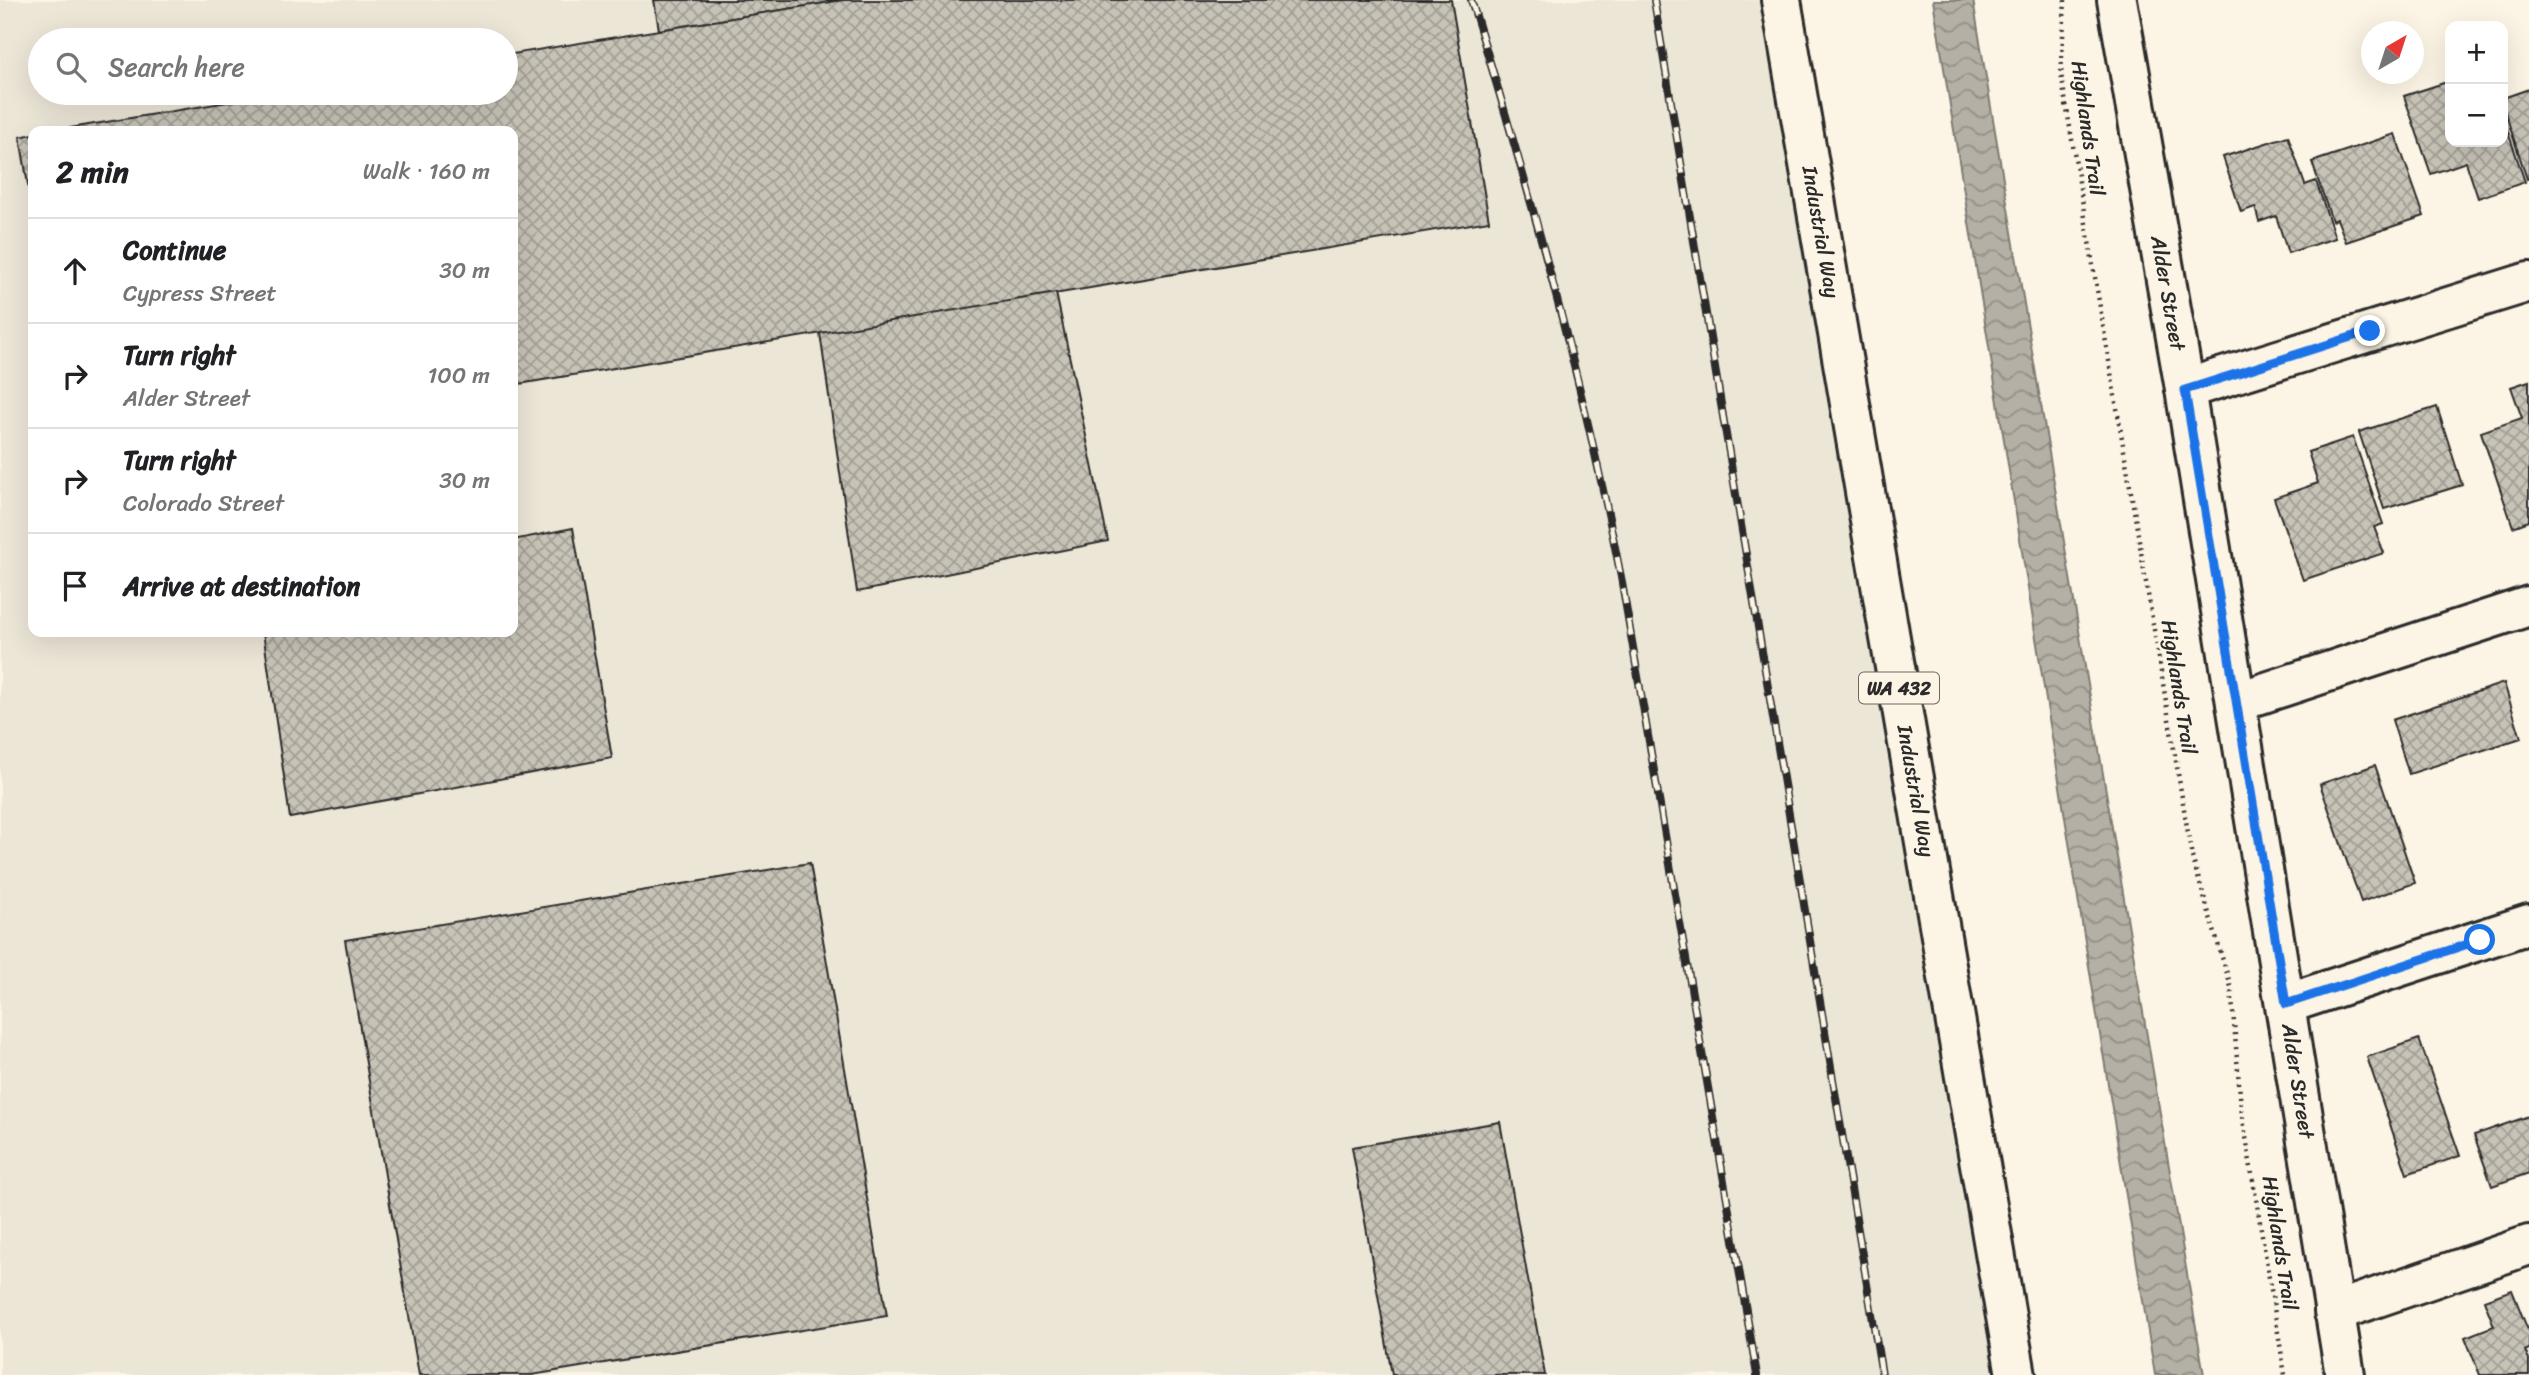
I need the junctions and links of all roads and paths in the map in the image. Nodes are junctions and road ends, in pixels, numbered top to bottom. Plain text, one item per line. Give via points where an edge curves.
1 (1781, 0) edge
2 (2065, 0) edge
3 (2117, 0) edge
4 (2529, 282) edge
5 (2185, 390) junction
6 (2529, 606) edge
7 (2236, 702) junction
8 (2529, 924) edge
9 (2286, 1004) junction
10 (2529, 1245) edge
11 (2334, 1312) junction
12 (2017, 1375) edge
13 (2285, 1375) edge
14 (2345, 1375) edge

1 - 12 street, Industrial Way / WA 432
2 - 13 path, Highlands Trail via 2061,74 2192,857 2231,987 2241,1107
3 - 5 street, Alder Street
4 - 5 street
5 - 7 street, Alder Street
6 - 7 street
7 - 9 street, Alder Street
8 - 9 street
9 - 11 street, Alder Street
10 - 11 street
11 - 14 street, Alder Street

